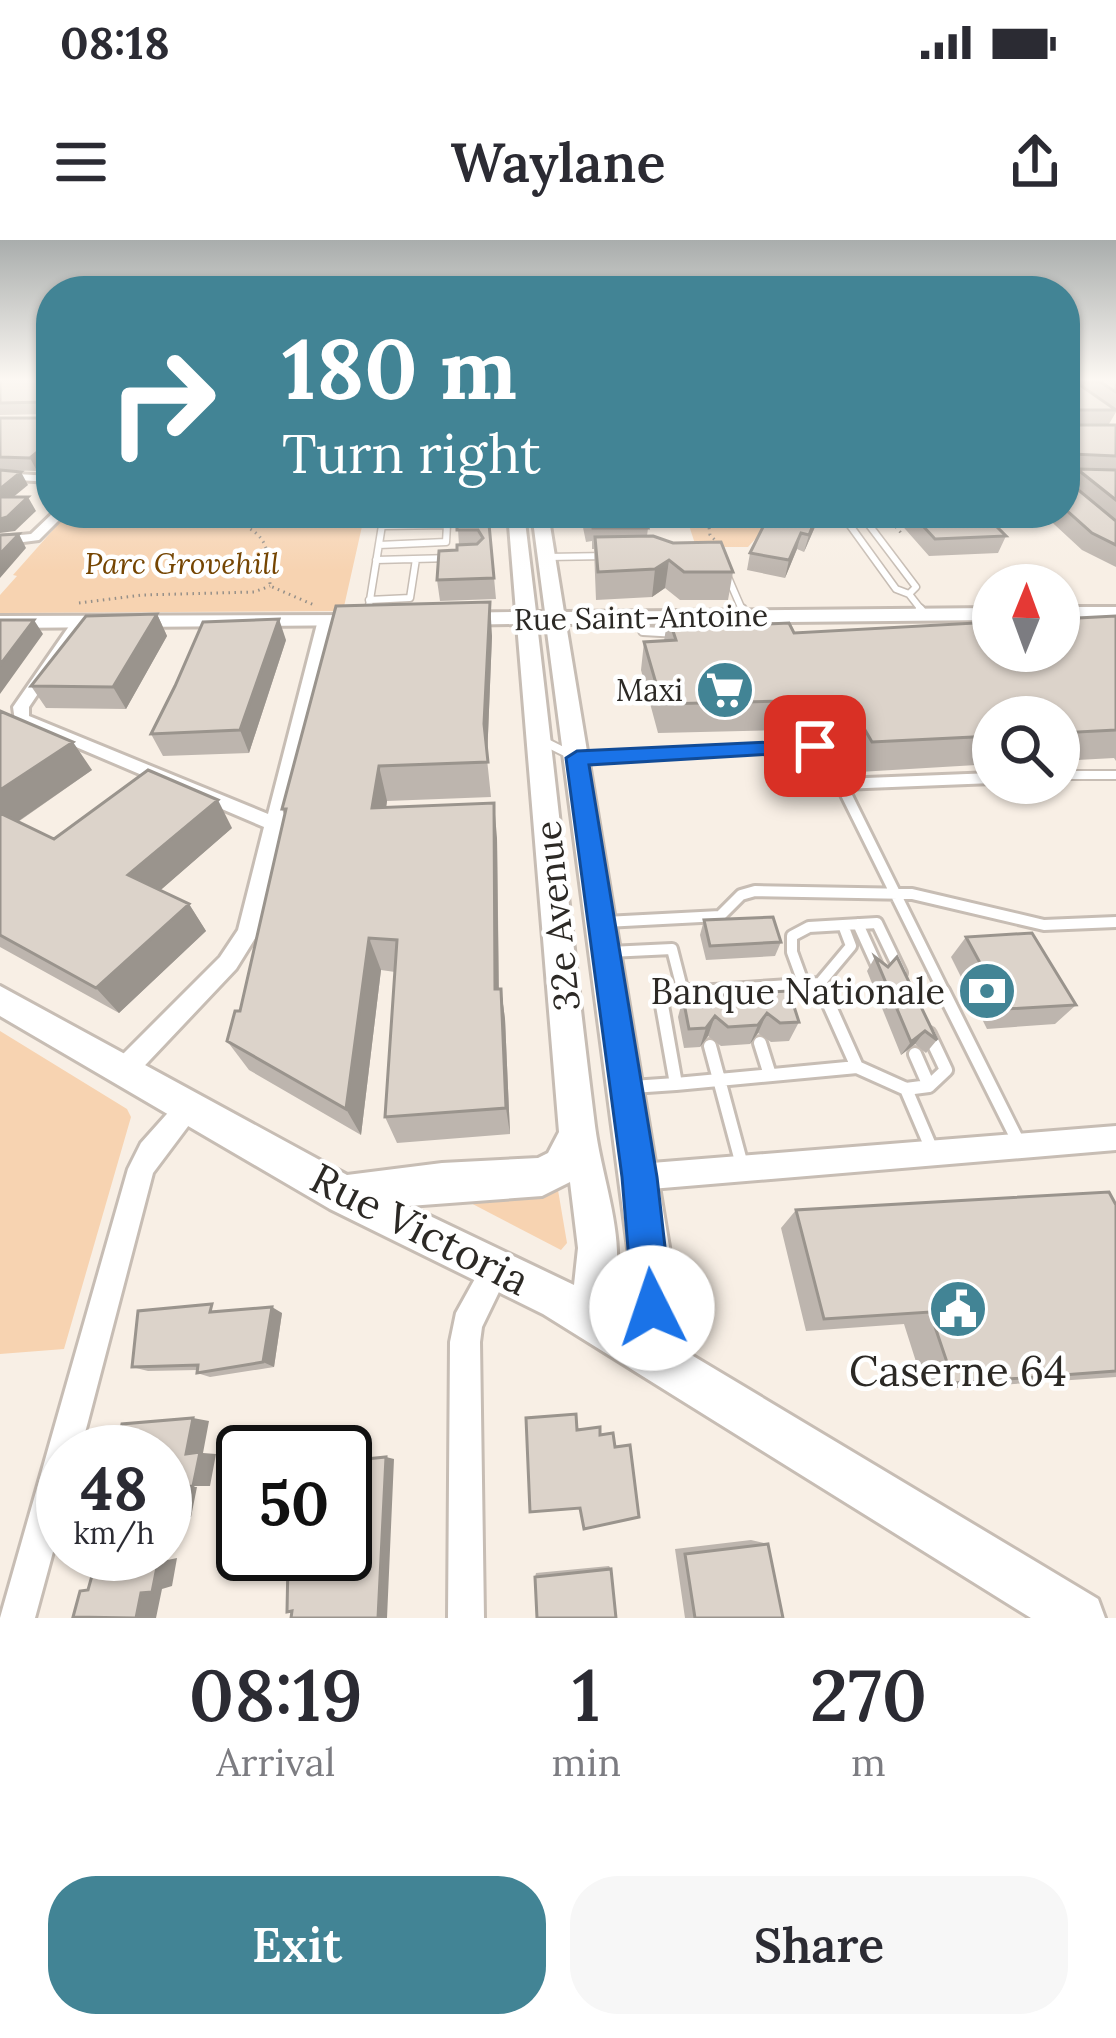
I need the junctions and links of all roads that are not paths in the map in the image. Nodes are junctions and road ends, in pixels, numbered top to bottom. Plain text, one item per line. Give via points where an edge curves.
1 (0, 476) edge
2 (36, 477) edge
3 (1080, 477) edge
4 (1116, 478) edge
5 (44, 528) edge
6 (382, 528) edge
7 (447, 528) edge
8 (518, 528) edge
9 (542, 528) edge
10 (852, 528) edge
11 (871, 528) edge
12 (0, 541) edge
13 (379, 545) junction
14 (613, 556) edge
15 (547, 557) junction
16 (457, 558) edge
17 (416, 559) junction
18 (376, 560) junction
19 (728, 568) edge
20 (909, 594) junction
21 (368, 610) junction
22 (1080, 613) edge
23 (1116, 613) edge
24 (972, 614) edge
25 (323, 615) junction
26 (925, 615) junction
27 (745, 616) junction
28 (556, 618) junction
29 (527, 619) junction
30 (0, 622) edge
31 (79, 622) junction
32 (643, 632) dead end
33 (683, 633) edge
34 (539, 739) junction
35 (577, 758) junction
36 (1080, 775) edge
37 (1116, 775) edge
38 (972, 779) edge
39 (841, 784) junction
40 (276, 824) junction
41 (895, 893) junction
42 (1116, 922) edge
43 (858, 924) junction
44 (843, 925) junction
45 (604, 937) junction
46 (879, 970) edge
47 (820, 983) junction
48 (804, 985) junction
49 (907, 986) edge
50 (683, 992) junction
51 (0, 1000) edge
52 (926, 1028) edge
53 (760, 1043) edge
54 (710, 1046) edge
55 (915, 1054) edge
56 (857, 1067) junction
57 (123, 1071) junction
58 (770, 1076) junction
59 (719, 1080) junction
60 (676, 1084) junction
61 (929, 1086) junction
62 (626, 1087) junction
63 (906, 1089) junction
64 (191, 1106) junction
65 (578, 1134) junction
66 (1116, 1138) edge
67 (1021, 1147) junction
68 (934, 1154) junction
69 (743, 1170) junction
70 (639, 1177) junction
71 (344, 1195) junction
72 (497, 1267) junction
73 (586, 1316) junction
74 (643, 1349) junction
75 (70, 1425) edge
76 (36, 1547) edge
77 (16, 1618) edge
78 (466, 1618) edge
79 (1079, 1618) edge

1 - 2 street
3 - 4 street
5 - 12 street via 35,537
6 - 13 lane
7 - 13 lane via 446,542
8 - 29 main road, 32e Avenue
9 - 15 main road, 32e Avenue
10 - 20 lane via 896,589
11 - 20 lane via 916,587
13 - 18 lane
14 - 15 lane
15 - 28 main road, 32e Avenue
16 - 17 lane
17 - 18 lane
17 - 21 lane via 410,598
18 - 21 lane
19 - 27 lane
20 - 26 lane
21 - 25 main road, Rue Saint-Antoine
21 - 29 main road, Rue Saint-Antoine via 418,619
22 - 23 main road
24 - 26 main road, Rue Saint-Antoine
25 - 31 main road, Rue Saint-Antoine
25 - 40 street
26 - 27 main road, Rue Saint-Antoine
27 - 28 main road, Rue Saint-Antoine
28 - 29 main road, Rue Saint-Antoine
28 - 35 main road, 32e Avenue
29 - 34 main road, 32e Avenue
30 - 31 main road, Rue Saint-Antoine
31 - 40 street via 21,718
32 - 33 lane
34 - 35 lane
34 - 65 main road, 32e Avenue
35 - 39 lane via 821,746
35 - 45 main road, 32e Avenue
36 - 37 lane
38 - 39 lane
39 - 41 lane
40 - 57 street via 243,943
41 - 42 lane via 1044,925
41 - 45 lane via 755,891 720,916
41 - 67 lane
43 - 44 lane
43 - 46 lane
43 - 49 lane via 877,923
44 - 47 lane via 851,946
44 - 48 lane via 792,936
45 - 50 lane via 673,950
45 - 62 main road, 32e Avenue
47 - 48 lane
47 - 56 lane
48 - 50 lane
50 - 60 lane via 660,994
51 - 57 main road, Rue Victoria
52 - 61 lane via 946,1070
53 - 58 lane
54 - 59 lane
55 - 61 lane
56 - 58 lane
56 - 63 lane
57 - 64 main road, Rue Victoria
58 - 59 lane
59 - 60 lane
59 - 69 lane
60 - 62 lane
61 - 63 lane
62 - 70 main road, 32e Avenue
63 - 68 lane
64 - 71 main road, Rue Victoria
64 - 75 street via 141,1169
65 - 71 main road via 561,1166 542,1177
65 - 73 main road, 32e Avenue via 599,1263
66 - 67 street
67 - 68 street
68 - 69 street
69 - 70 street
70 - 74 main road, 32e Avenue via 653,1292
71 - 72 main road, Rue Victoria
72 - 73 main road, Rue Victoria
72 - 78 street via 464,1342
73 - 74 main road, Rue Victoria
74 - 79 main road, Rue Victoria
76 - 77 street

